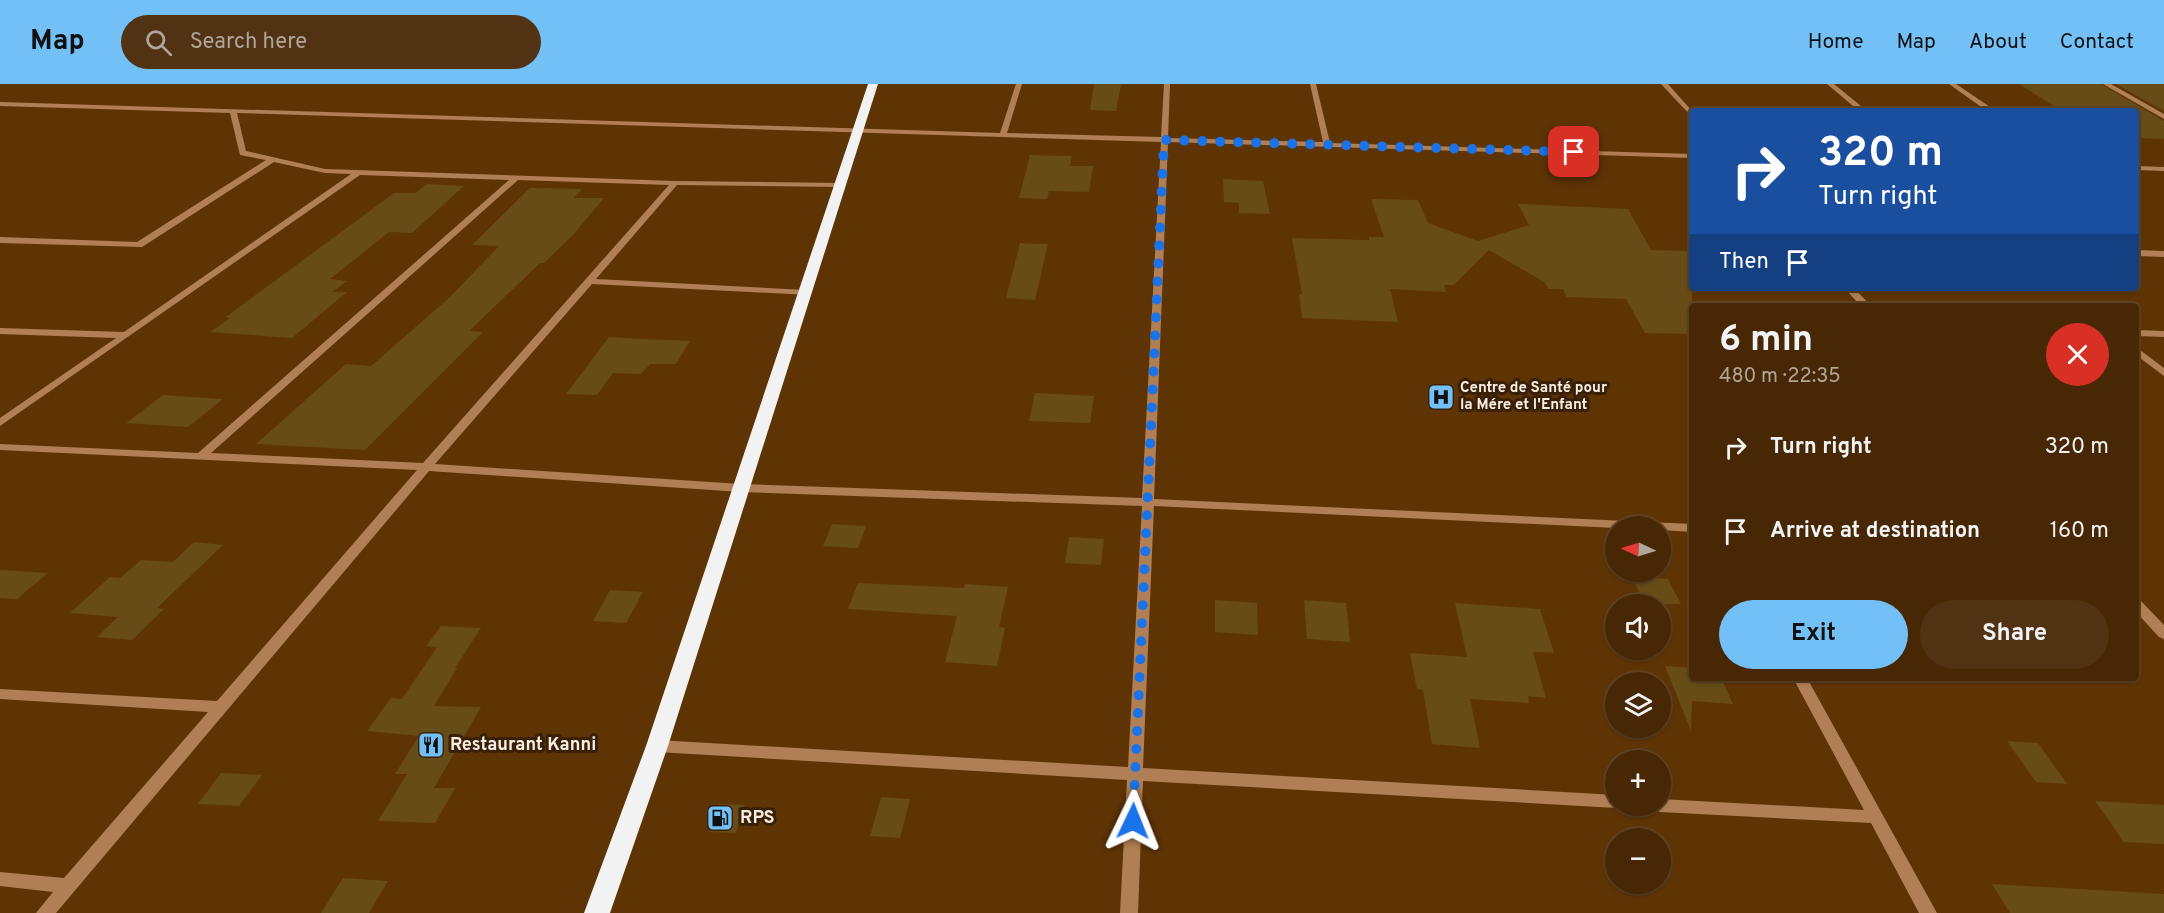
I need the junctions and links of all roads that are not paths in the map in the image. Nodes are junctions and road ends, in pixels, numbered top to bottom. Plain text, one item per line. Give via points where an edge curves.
1 (873, 84) edge
2 (1019, 84) edge
3 (1167, 84) edge
4 (1313, 84) edge
5 (1664, 84) edge
6 (1830, 84) edge
7 (1952, 84) edge
8 (2106, 84) edge
9 (0, 105) edge
10 (16, 105) junction
11 (1859, 108) edge
12 (1988, 108) edge
13 (0, 112) edge
14 (233, 112) junction
15 (1689, 112) edge
16 (2164, 117) edge
17 (858, 131) junction
18 (1003, 135) junction
19 (1164, 140) junction
20 (1327, 145) junction
21 (1689, 156) edge
22 (272, 160) junction
23 (2139, 168) edge
24 (2164, 169) edge
25 (359, 172) junction
26 (517, 177) junction
27 (675, 183) junction
28 (842, 185) junction
29 (0, 240) edge
30 (2139, 253) edge
31 (2164, 254) edge
32 (589, 281) junction
33 (1852, 291) edge
34 (806, 292) junction
35 (1863, 303) edge
36 (0, 331) edge
37 (2139, 333) edge
38 (2164, 334) edge
39 (125, 335) junction
40 (2139, 352) edge
41 (2164, 373) edge
42 (0, 423) edge
43 (0, 447) edge
44 (201, 456) junction
45 (426, 467) junction
46 (741, 488) junction
47 (1148, 502) junction
48 (1689, 528) edge
49 (2139, 607) edge
50 (2164, 634) edge
51 (1802, 681) edge
52 (0, 694) edge
53 (221, 707) junction
54 (657, 746) junction
55 (1135, 775) junction
56 (1605, 801) edge
57 (1671, 806) edge
58 (1876, 817) junction
59 (0, 879) edge
60 (68, 886) junction
61 (45, 913) edge
62 (597, 913) edge
63 (1129, 913) edge
64 (1928, 913) edge

1 - 17 highway
2 - 18 street
3 - 19 street
4 - 20 street
5 - 15 street
6 - 11 street
7 - 12 street
8 - 16 street
9 - 10 street
10 - 13 street
10 - 14 street
14 - 17 street
14 - 22 street via 243,153
17 - 18 street
17 - 28 highway
18 - 19 street
19 - 20 street
19 - 47 street
20 - 21 street
22 - 25 street via 325,171
22 - 29 street via 139,245
23 - 24 street
25 - 26 street
25 - 39 street
26 - 27 street
26 - 44 street
27 - 28 street
27 - 32 street
28 - 34 highway
30 - 31 street
32 - 34 street
32 - 45 street
33 - 35 street
34 - 46 highway
36 - 39 street
37 - 38 street
39 - 42 street
40 - 41 street
43 - 44 street
44 - 45 street
45 - 46 street
45 - 53 street
46 - 47 street
46 - 54 highway
47 - 48 street
47 - 55 street
49 - 50 street
51 - 58 street
52 - 53 street
53 - 60 street
54 - 55 street
54 - 62 highway
55 - 56 street
55 - 63 street
57 - 58 street
58 - 64 street
59 - 60 street
60 - 61 street

